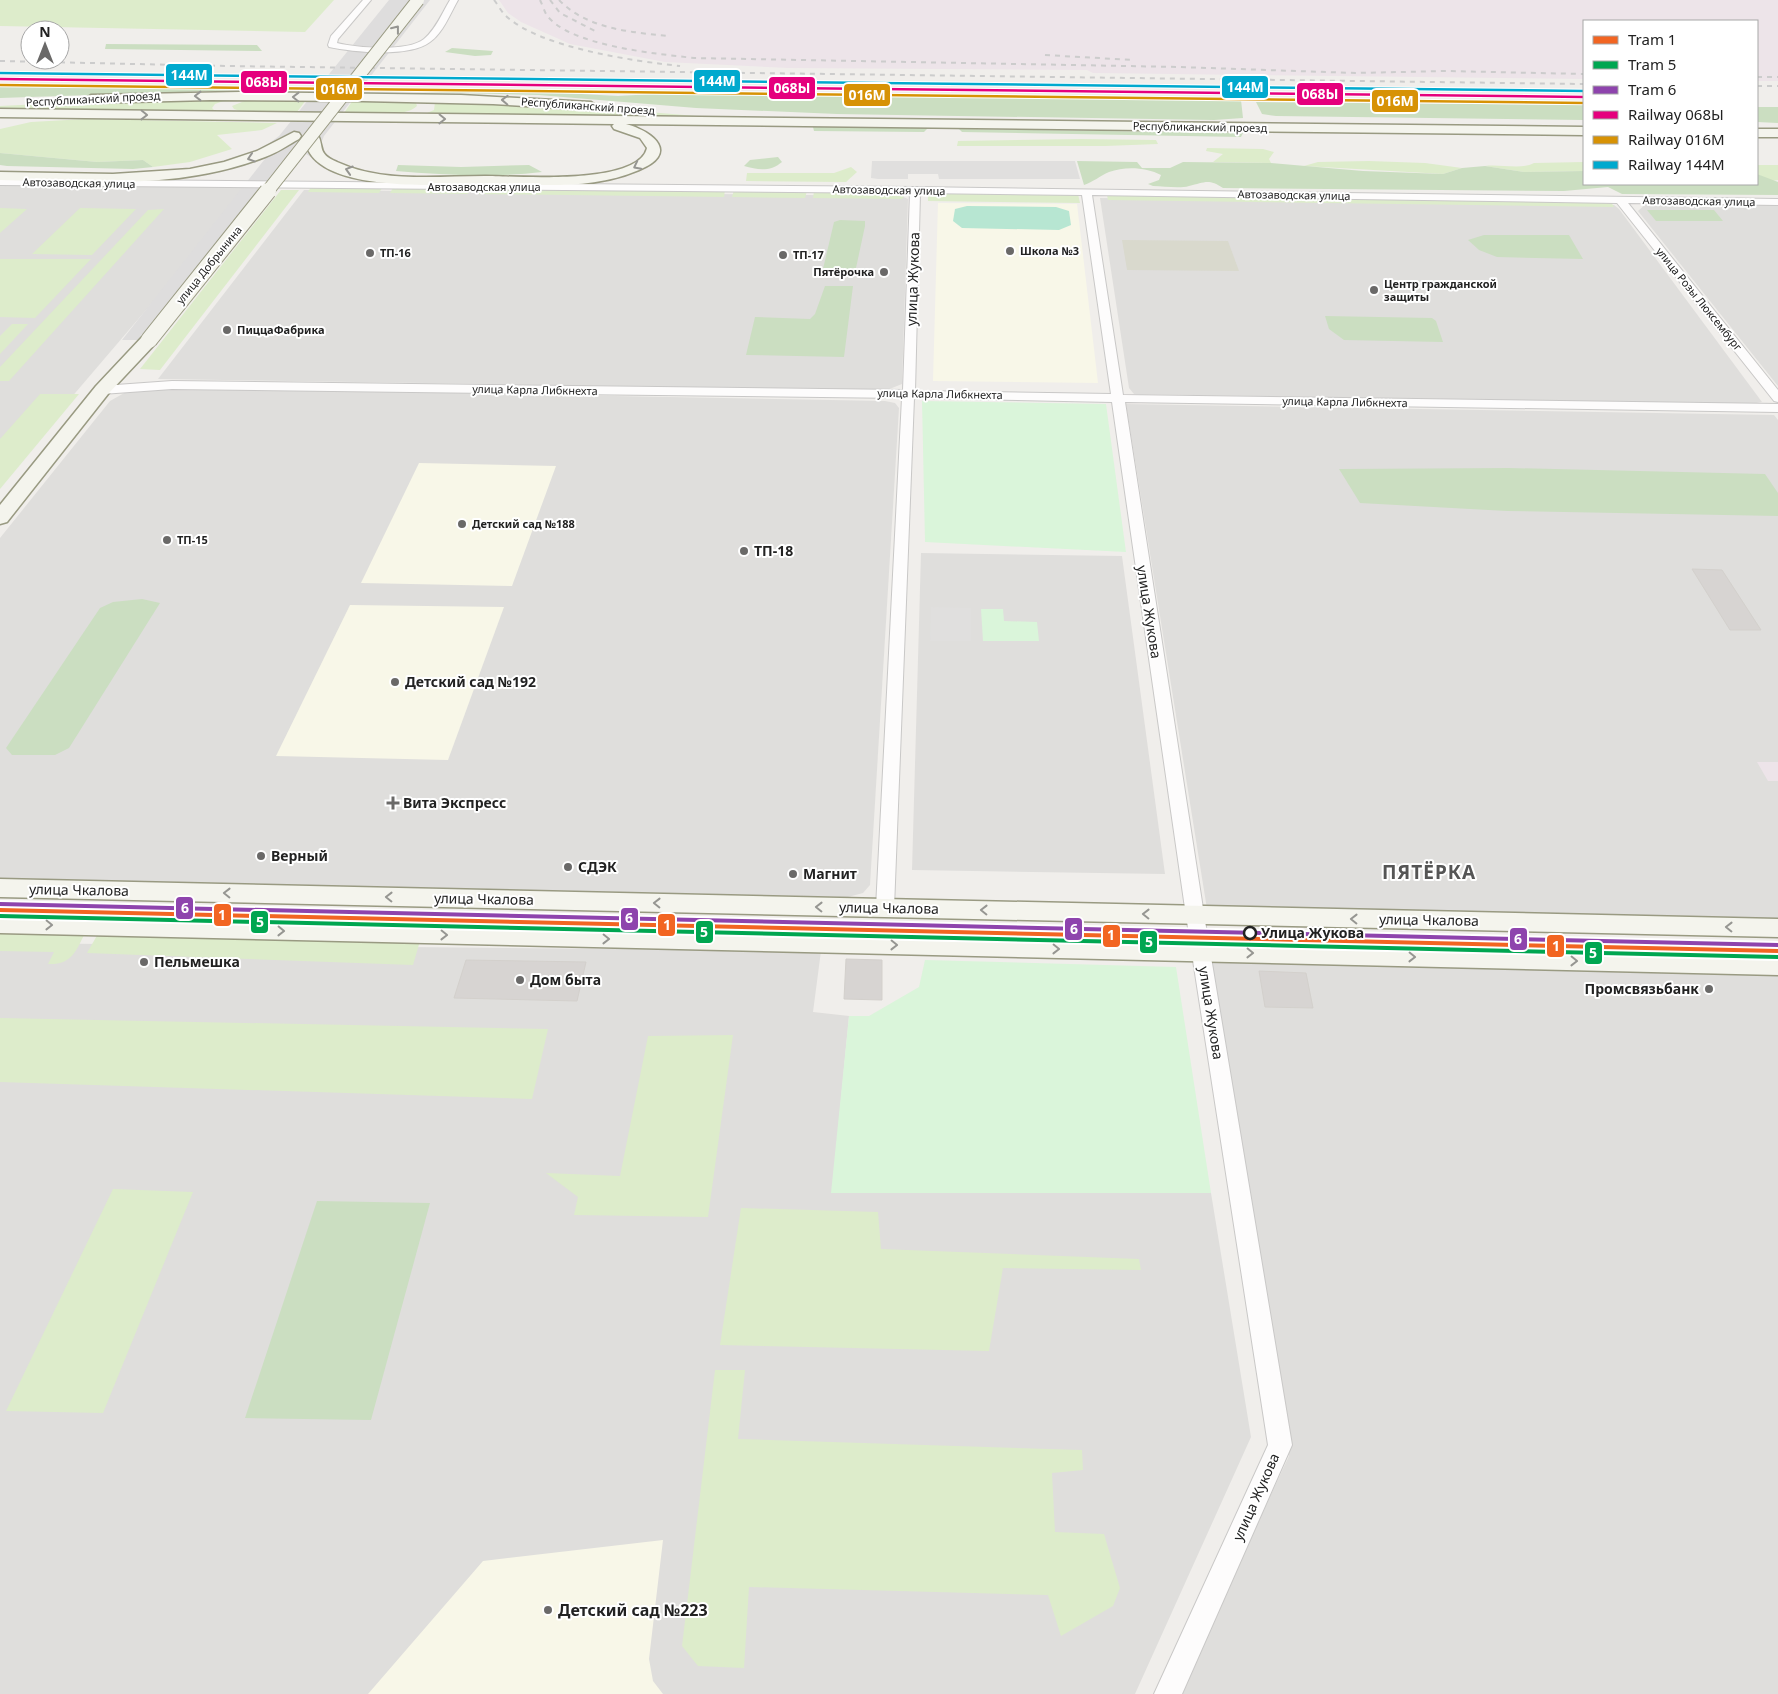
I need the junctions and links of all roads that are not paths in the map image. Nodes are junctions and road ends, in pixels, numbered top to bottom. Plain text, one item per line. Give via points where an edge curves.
1 (367, 0) edge
2 (403, 0) edge
3 (418, 0) edge
4 (454, 0) edge
5 (264, 96) junction
6 (398, 98) junction
7 (76, 100) dead end
8 (57, 101) dead end
9 (0, 104) edge
10 (0, 113) edge
11 (96, 114) junction
12 (243, 116) junction
13 (393, 118) junction
14 (572, 121) junction
15 (0, 122) edge
16 (815, 123) junction
17 (1583, 130) edge
18 (1758, 133) edge
19 (1778, 133) edge
20 (294, 136) junction
21 (312, 136) junction
22 (0, 176) edge
23 (0, 182) edge
24 (914, 190) junction
25 (1087, 192) junction
26 (1620, 200) junction
27 (1778, 202) edge
28 (142, 340) junction
29 (102, 390) junction
30 (908, 394) junction
31 (1117, 397) junction
32 (1778, 398) edge
33 (1778, 408) edge
34 (0, 518) edge
35 (0, 888) edge
36 (885, 908) junction
37 (1195, 915) junction
38 (0, 924) edge
39 (1778, 928) edge
40 (1201, 952) junction
41 (1778, 965) edge
42 (1168, 1694) edge

1 - 4 street via 334,38 332,45 385,48 424,43
2 - 20 main road, улица Добрынина
21 -> 3 main road, улица Добрынина, bridge
6 -> 5 main road, Республиканский проезд
5 -> 7 main road, Республиканский проезд
5 - 12 main road via 233,101 222,109 230,115
6 - 13 main road via 424,102 428,106 418,114
16 -> 6 main road, Республиканский проезд via 513,100
8 - 9 main road, Республиканский проезд
10 - 11 main road, Республиканский проезд
11 -> 12 main road, Республиканский проезд
11 - 15 main road
12 - 13 main road, Республиканский проезд
13 -> 14 main road, Республиканский проезд
14 - 16 main road, Республиканский проезд
14 -> 21 main road via 609,124 641,132 654,145 654,153 641,164 622,172 586,179 425,180 368,176 331,164 315,151
16 - 17 main road, Республиканский проезд
18 - 19 main road
20 -> 22 main road via 262,154 214,169 181,174 150,177
20 - 28 main road, улица Добрынина
21 - 28 main road, улица Добрынина, bridge
23 - 24 street, Автозаводская улица
24 - 25 street, Автозаводская улица
24 - 30 street, улица Жукова
25 - 26 street, Автозаводская улица
25 - 31 street, улица Жукова
26 - 27 street, Автозаводская улица
26 - 32 street, улица Розы Люксембург
28 - 29 main road, улица Добрынина
29 - 30 street, улица Карла Либкнехта via 191,385
29 - 34 main road, улица Добрынина
30 - 31 street, улица Карла Либкнехта
30 - 36 street, улица Жукова
31 - 33 street, улица Карла Либкнехта
31 - 37 street, улица Жукова
36 -> 35 main road, улица Чкалова
37 -> 36 main road, улица Чкалова
39 -> 37 main road, улица Чкалова
37 - 40 street, улица Жукова
38 -> 40 main road
40 -> 41 main road
40 - 42 street, улица Жукова via 1280,1445

